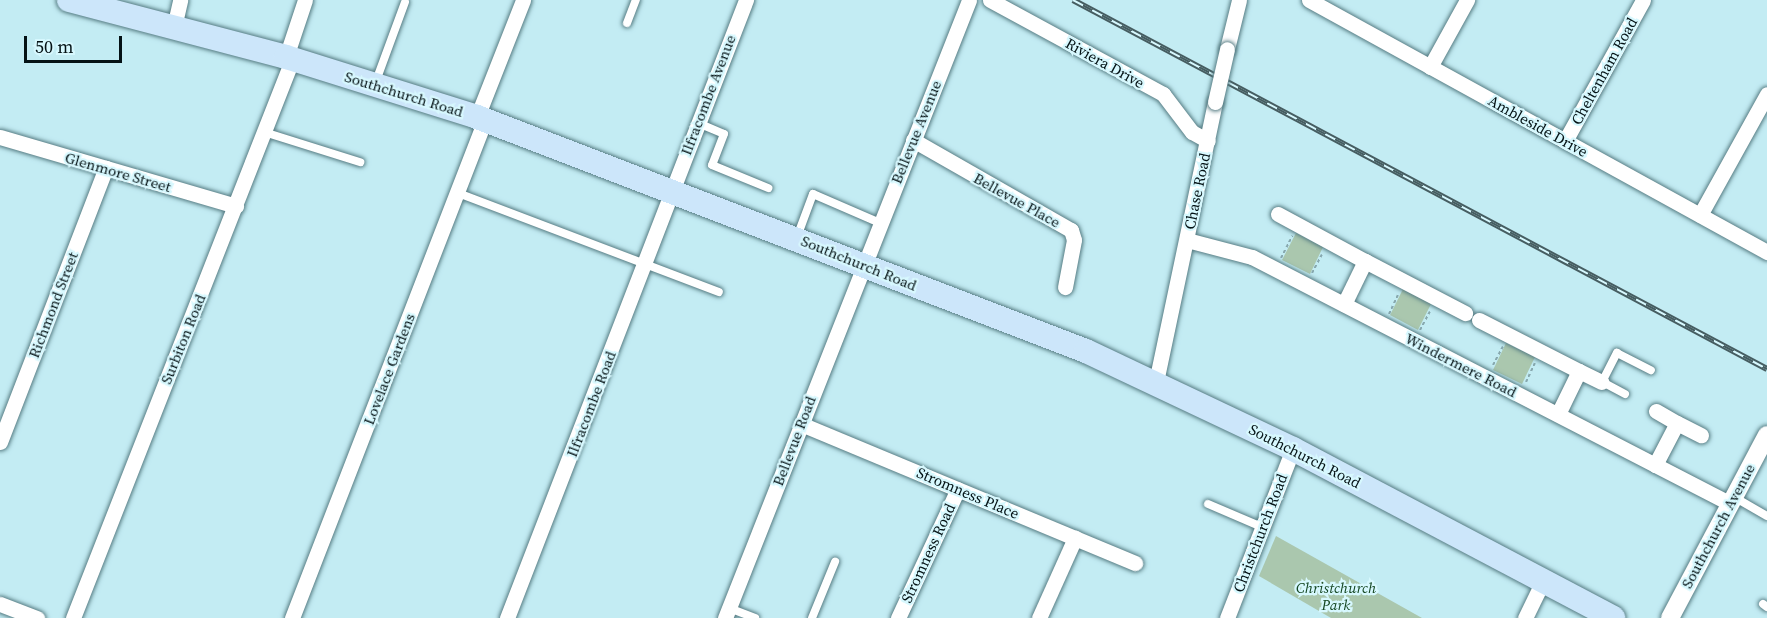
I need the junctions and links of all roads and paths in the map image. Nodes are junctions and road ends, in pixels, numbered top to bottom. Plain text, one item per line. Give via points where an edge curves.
1 (180, 0) edge
2 (305, 0) edge
3 (523, 0) edge
4 (636, 0) edge
5 (746, 0) edge
6 (969, 0) edge
7 (990, 0) edge
8 (1239, 0) edge
9 (1309, 0) edge
10 (1467, 0) edge
11 (1643, 0) edge
12 (77, 1) edge
13 (405, 2) dead end
14 (627, 23) dead end
15 (174, 27) junction
16 (289, 58) junction
17 (1430, 67) junction
18 (374, 85) junction
19 (1767, 94) edge
20 (481, 118) junction
21 (698, 123) junction
22 (264, 132) junction
23 (0, 137) edge
24 (913, 140) junction
25 (1208, 141) junction
26 (1564, 141) junction
27 (360, 162) dead end
28 (106, 168) junction
29 (768, 188) dead end
30 (673, 190) junction
31 (458, 193) junction
32 (236, 206) junction
33 (1278, 214) dead end
34 (1700, 215) junction
35 (880, 223) junction
36 (1295, 230) dead end
37 (796, 238) junction
38 (1187, 240) junction
39 (1326, 246) dead end
40 (1767, 252) edge
41 (1280, 261) dead end
42 (1365, 261) junction
43 (645, 264) junction
44 (863, 264) junction
45 (1310, 277) dead end
46 (1405, 281) junction
47 (1065, 287) dead end
48 (719, 292) dead end
49 (1437, 298) junction
50 (1344, 304) junction
51 (1387, 316) dead end
52 (1419, 333) dead end
53 (1506, 339) dead end
54 (1538, 356) dead end
55 (1651, 370) dead end
56 (1491, 371) dead end
57 (1579, 371) junction
58 (1156, 382) junction
59 (1602, 382) junction
60 (1523, 387) dead end
61 (1625, 394) dead end
62 (1656, 411) dead end
63 (1558, 414) junction
64 (1677, 423) junction
65 (801, 424) junction
66 (1701, 435) dead end
67 (1767, 435) edge
68 (0, 442) edge
69 (1293, 449) junction
70 (1655, 465) junction
71 (958, 489) junction
72 (1731, 500) junction
73 (1208, 504) dead end
74 (1767, 516) edge
75 (1262, 527) junction
76 (1075, 538) junction
77 (835, 562) dead end
78 (1135, 564) dead end
79 (1543, 581) junction
80 (0, 604) edge
81 (727, 613) edge
82 (37, 618) edge
83 (73, 618) edge
84 (292, 618) edge
85 (507, 618) edge
86 (755, 618) edge
87 (812, 618) edge
88 (898, 618) edge
89 (1039, 618) edge
90 (1227, 618) edge
91 (1525, 618) edge
92 (1613, 618) edge
93 (1670, 618) edge

1 - 15 street
2 - 16 street, Surbiton Road
3 - 20 street, Lovelace Gardens
4 - 14 lane
5 - 21 street, Ilfracombe Avenue
6 - 24 street, Bellevue Avenue
7 - 25 street, Riviera Drive via 1162,94 1192,132
8 - 25 street, Chase Road, bridge
9 - 17 street, Ambleside Drive
10 - 17 street
11 - 26 street, Cheltenham Road
12 - 15 main road, Southchurch Road
13 - 18 lane
15 - 16 main road, Southchurch Road
16 - 18 main road, Southchurch Road
16 - 22 street, Surbiton Road
17 - 26 street, Ambleside Drive
18 - 20 main road, Southchurch Road
19 - 34 street
20 - 30 main road, Southchurch Road
20 - 31 street, Lovelace Gardens
21 - 29 lane via 724,134 712,165
21 - 30 street, Ilfracombe Avenue
22 - 27 lane
22 - 32 street, Surbiton Road
23 - 28 street, Glenmore Street
24 - 35 street, Bellevue Avenue
24 - 47 street, Bellevue Place via 1071,230 1074,240
25 - 38 street, Chase Road
26 - 34 street, Ambleside Drive
28 - 32 street, Glenmore Street
28 - 68 street, Richmond Street
30 - 37 main road, Southchurch Road
30 - 43 street, Ilfracombe Road
31 - 43 lane
31 - 84 street, Lovelace Gardens
32 - 83 street, Surbiton Road
33 - 42 street
34 - 40 street, Ambleside Drive
35 - 37 lane via 813,194
35 - 44 street, Bellevue Avenue
36 - 41 path
37 - 44 main road, Southchurch Road
38 - 50 street, Windermere Road via 1251,257
38 - 58 street, Chase Road
39 - 45 path
42 - 46 street
42 - 50 street
43 - 48 lane
43 - 85 street, Ilfracombe Road
44 - 58 main road, Southchurch Road
44 - 65 street, Bellevue Road
46 - 49 street
46 - 51 path
49 - 52 path
49 - 57 street
50 - 63 street, Windermere Road
53 - 56 path
54 - 60 path
55 - 59 lane via 1617,353
57 - 59 street
57 - 63 street
58 - 69 main road, Southchurch Road
59 - 61 lane
62 - 64 street
63 - 70 street, Windermere Road
64 - 66 street
64 - 70 street
65 - 71 street, Stromness Place
65 - 81 street, Bellevue Road
67 - 72 street, Southchurch Avenue
69 - 75 street, Christchurch Road
69 - 79 main road, Southchurch Road
70 - 72 street, Windermere Road
71 - 76 street, Stromness Place
71 - 88 street, Stromness Road
72 - 74 lane
72 - 93 street, Southchurch Avenue
73 - 75 lane
75 - 90 street, Christchurch Road
76 - 78 street, Stromness Place
76 - 89 street
77 - 87 lane
79 - 91 street
79 - 92 main road, Southchurch Road
80 - 82 street
81 - 86 lane

